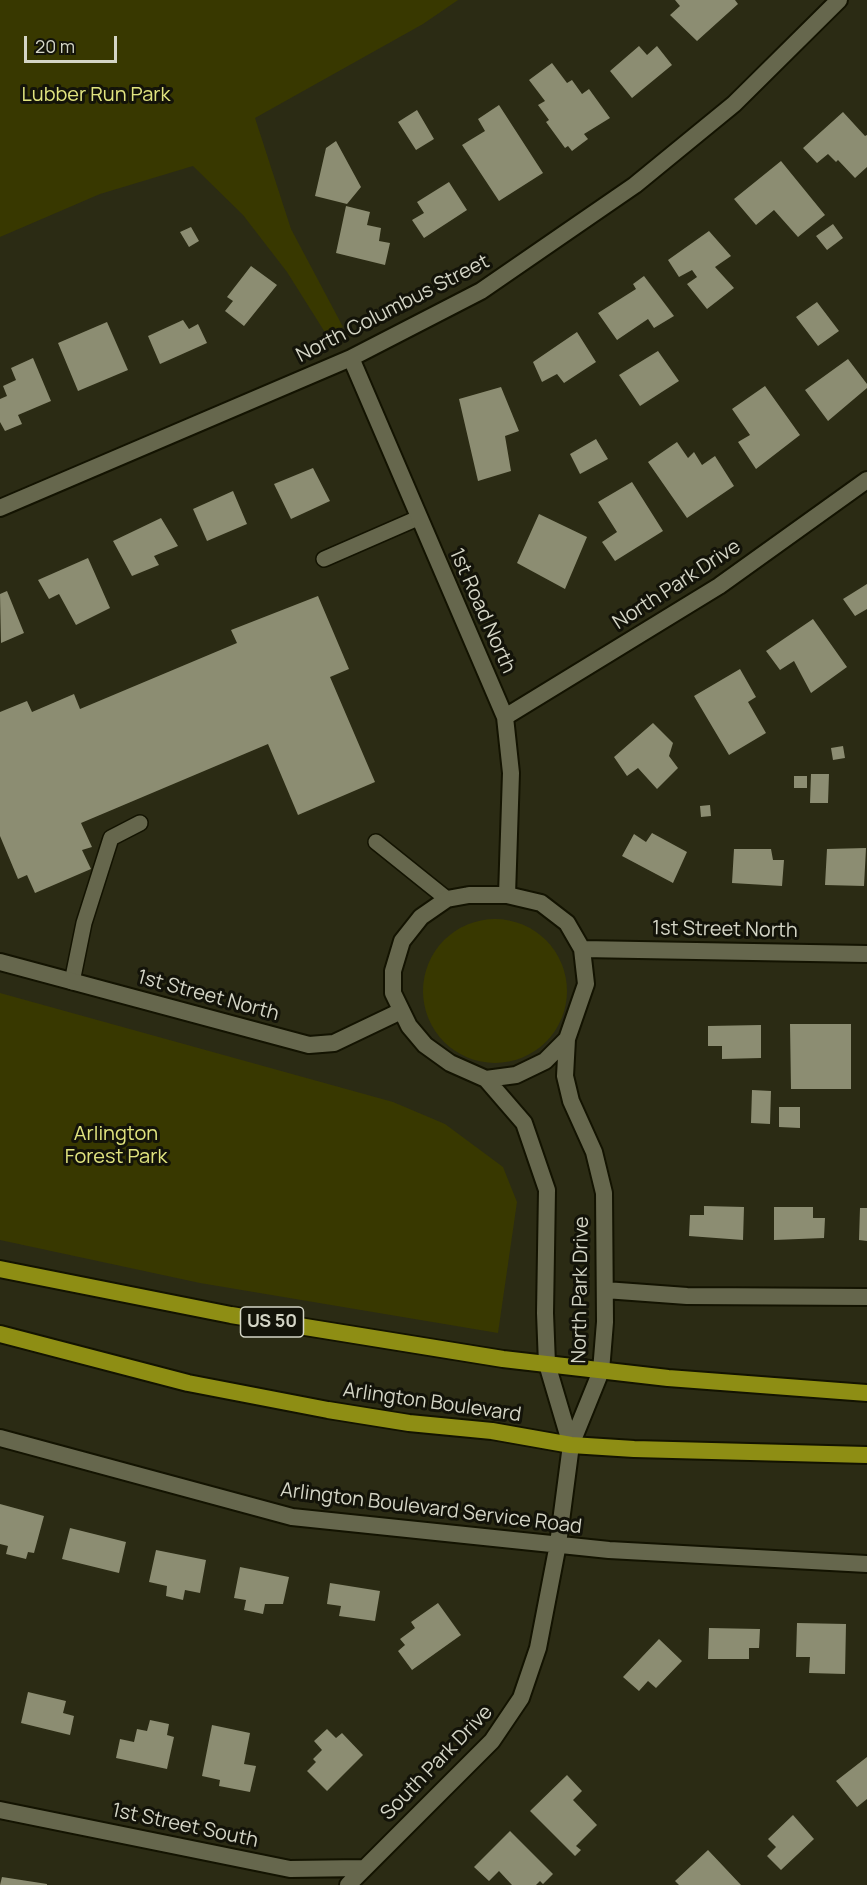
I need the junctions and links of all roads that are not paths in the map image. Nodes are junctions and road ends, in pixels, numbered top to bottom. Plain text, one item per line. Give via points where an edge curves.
1 (839, 0) edge
2 (351, 358) junction
3 (867, 480) edge
4 (0, 508) edge
5 (418, 518) junction
6 (324, 559) dead end
7 (505, 717) junction
8 (140, 823) dead end
9 (376, 842) dead end
10 (507, 895) junction
11 (447, 899) junction
12 (582, 949) junction
13 (867, 954) edge
14 (0, 962) edge
15 (72, 982) junction
16 (401, 1011) junction
17 (567, 1039) junction
18 (486, 1079) junction
19 (0, 1269) edge
20 (605, 1290) junction
21 (867, 1297) edge
22 (0, 1334) edge
23 (547, 1364) junction
24 (601, 1371) junction
25 (867, 1393) edge
26 (0, 1438) edge
27 (571, 1444) junction
28 (867, 1455) edge
29 (558, 1544) junction
30 (867, 1564) edge
31 (0, 1810) edge
32 (363, 1868) junction
33 (348, 1885) edge

1 - 2 street, North Columbus Street via 734,104 635,184 481,291
2 - 4 street, North Columbus Street
2 - 5 street, 1st Road North
3 - 7 street, North Park Drive via 719,586
5 - 6 lane
5 - 7 street, 1st Road North
7 - 10 street, 1st Road North via 511,773
8 - 15 lane via 111,838 84,923
9 - 11 lane
10 - 11 street
10 - 12 street via 541,903 567,923
11 - 16 street via 421,917 402,941 393,971 393,993
12 - 13 street, 1st Street North
12 - 17 street via 586,984
14 - 15 street, 1st Street North
15 - 16 street, 1st Street North via 309,1045 334,1042
16 - 18 street via 425,1045 450,1063
17 - 18 street via 545,1061 516,1075
17 - 20 street, North Park Drive via 565,1076 571,1101 594,1152 604,1193
18 - 23 street, North Park Drive via 524,1123 547,1190
19 - 23 highway, US 50 via 363,1338
20 - 21 street via 687,1296
20 - 24 street, North Park Drive
22 - 27 highway, Arlington Boulevard via 255,1397 409,1423
23 - 24 highway, US 50
23 - 27 street, North Park Drive
24 - 25 highway, US 50
24 - 27 street, North Park Drive
26 - 29 street, Arlington Boulevard Service Road via 292,1517
27 - 28 highway, Arlington Boulevard via 666,1451
27 - 29 street, South Park Drive
29 - 30 street, Arlington Boulevard Service Road
29 - 32 street, South Park Drive via 538,1648 510,1719 476,1760
31 - 32 street, 1st Street South via 290,1869
32 - 33 street, South Park Drive

